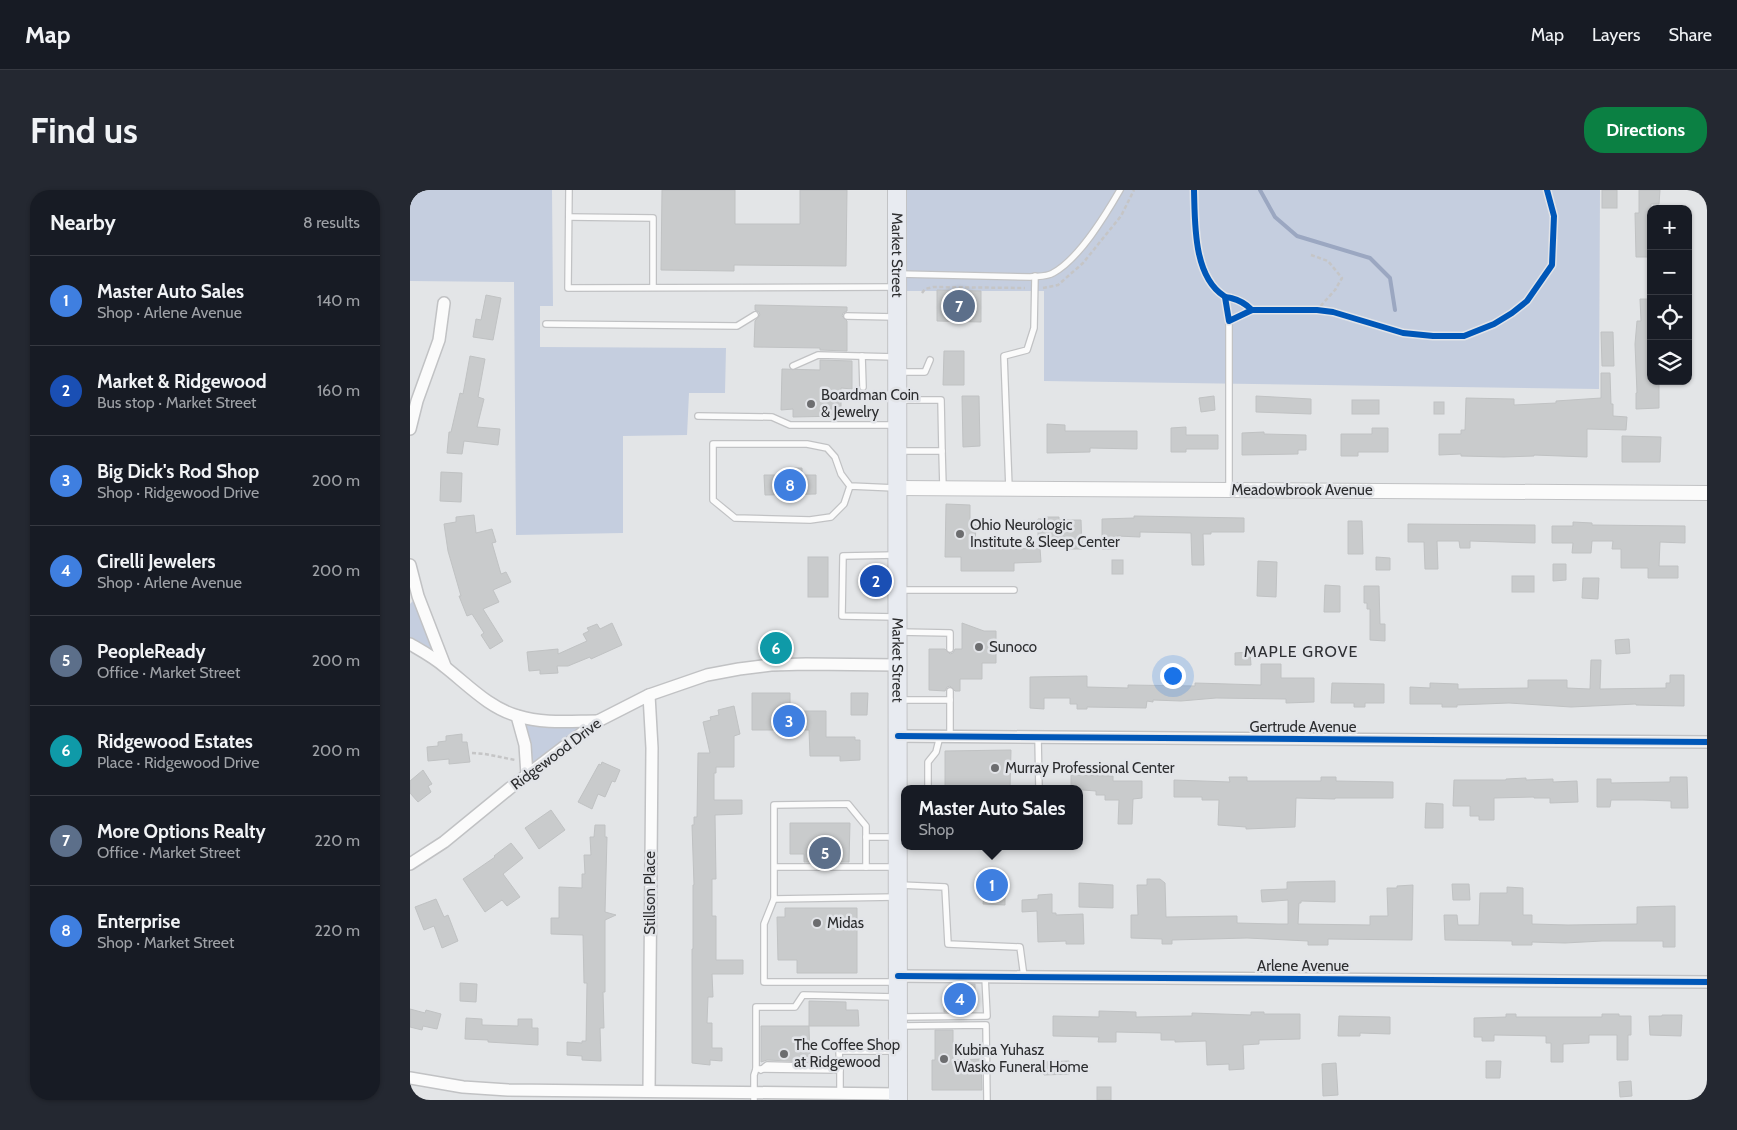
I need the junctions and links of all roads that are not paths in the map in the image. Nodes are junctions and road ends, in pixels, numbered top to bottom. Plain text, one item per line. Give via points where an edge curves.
1 (569, 190) edge
2 (897, 190) edge
3 (1120, 190) edge
4 (569, 217) junction
5 (1035, 276) junction
6 (897, 280) junction
7 (653, 287) junction
8 (444, 303) dead end
9 (755, 315) dead end
10 (847, 316) dead end
11 (897, 317) junction
12 (1229, 321) dead end
13 (546, 324) dead end
14 (862, 356) junction
15 (930, 360) dead end
16 (898, 365) junction
17 (793, 366) dead end
18 (863, 387) dead end
19 (898, 400) junction
20 (698, 416) dead end
21 (411, 422) edge
22 (898, 425) junction
23 (898, 451) junction
24 (942, 452) junction
25 (850, 486) junction
26 (898, 488) junction
27 (943, 488) junction
28 (1009, 488) junction
29 (1229, 490) junction
30 (1707, 493) edge
31 (898, 555) junction
32 (410, 565) edge
33 (898, 590) junction
34 (1014, 590) dead end
35 (414, 600) edge
36 (898, 624) junction
37 (410, 644) edge
38 (950, 649) dead end
39 (898, 665) junction
40 (445, 666) junction
41 (950, 690) dead end
42 (649, 695) junction
43 (898, 700) junction
44 (950, 700) junction
45 (517, 716) junction
46 (598, 720) junction
47 (898, 736) junction
48 (945, 736) junction
49 (1038, 737) junction
50 (1707, 742) edge
51 (526, 775) junction
52 (928, 785) edge
53 (1039, 785) edge
54 (901, 805) edge
55 (866, 837) junction
56 (898, 837) junction
57 (410, 864) edge
58 (774, 867) junction
59 (866, 868) junction
60 (898, 883) junction
61 (774, 899) junction
62 (985, 976) junction
63 (1024, 977) junction
64 (1707, 982) edge
65 (898, 985) junction
66 (898, 1022) junction
67 (898, 1051) junction
68 (758, 1070) junction
69 (840, 1070) junction
70 (410, 1078) edge
71 (649, 1092) junction
72 (840, 1094) junction
73 (754, 1096) edge
74 (898, 1097) edge
75 (987, 1100) edge

1 - 4 lane
2 - 6 main road, Market Street
3 - 5 lane via 1100,225 1066,264 1051,274
4 - 7 lane via 653,218
4 - 7 lane via 568,288
5 - 6 lane
5 - 28 lane via 1034,328 1027,350 1004,356
6 - 7 lane
6 - 11 main road, Market Street
8 - 21 street via 439,340
9 - 13 lane via 736,326
10 - 11 lane
11 - 16 main road, Market Street
12 - 29 lane
14 - 16 lane
14 - 17 lane via 818,355
14 - 18 lane
15 - 16 lane via 925,372
16 - 19 main road, Market Street
19 - 22 main road, Market Street
19 - 24 lane via 941,400
20 - 22 lane via 772,417 790,425
22 - 23 main road, Market Street
23 - 24 lane
23 - 26 main road, Market Street
24 - 27 lane
25 - 25 lane via 844,504 831,517 810,520 735,518 713,500 713,444 807,444 827,448
25 - 26 lane
26 - 27 street, Meadowbrook Avenue
26 - 31 main road, Market Street
27 - 28 street, Meadowbrook Avenue
28 - 29 street, Meadowbrook Avenue
29 - 30 street, Meadowbrook Avenue
31 - 33 main road, Market Street
31 - 36 lane via 842,556 842,616
32 - 35 street
33 - 34 lane
33 - 36 main road, Market Street
35 - 40 street
36 - 38 lane via 950,632
36 - 39 main road, Market Street
37 - 40 street
39 - 42 street, Ridgewood Drive via 770,665 707,675
39 - 43 main road, Market Street
40 - 45 street via 474,692
41 - 44 lane
42 - 46 street, Ridgewood Drive
42 - 71 street, Stillson Place via 652,748
43 - 44 lane
43 - 47 main road, Market Street
44 - 48 lane
45 - 46 street via 545,721
45 - 51 street via 525,745
46 - 51 street, Ridgewood Drive
47 - 48 street, Gertrude Avenue
47 - 54 main road, Market Street
48 - 49 street, Gertrude Avenue
48 - 52 lane via 928,762
49 - 50 street, Gertrude Avenue
49 - 53 lane
51 - 57 street, Ridgewood Drive via 444,842
54 - 56 main road, Market Street
55 - 56 lane
55 - 58 lane via 866,826 848,804 774,805
55 - 59 lane
56 - 60 main road, Market Street
58 - 59 lane
58 - 61 lane
59 - 60 lane
60 - 61 lane
60 - 63 lane via 945,887 948,944 1020,947
60 - 65 main road, Market Street
61 - 65 lane via 764,924 764,982
62 - 63 street, Arlene Avenue
62 - 65 street, Arlene Avenue
62 - 66 lane via 987,1016
63 - 64 street, Arlene Avenue
65 - 66 main road, Market Street
65 - 68 lane via 803,995 795,1007 756,1007
66 - 67 main road, Market Street
66 - 75 lane via 986,1025
67 - 69 lane via 839,1051
67 - 74 main road, Market Street
68 - 69 lane
68 - 73 lane via 754,1075
69 - 72 lane
70 - 71 street via 508,1090
71 - 73 street
72 - 73 street
72 - 74 street

